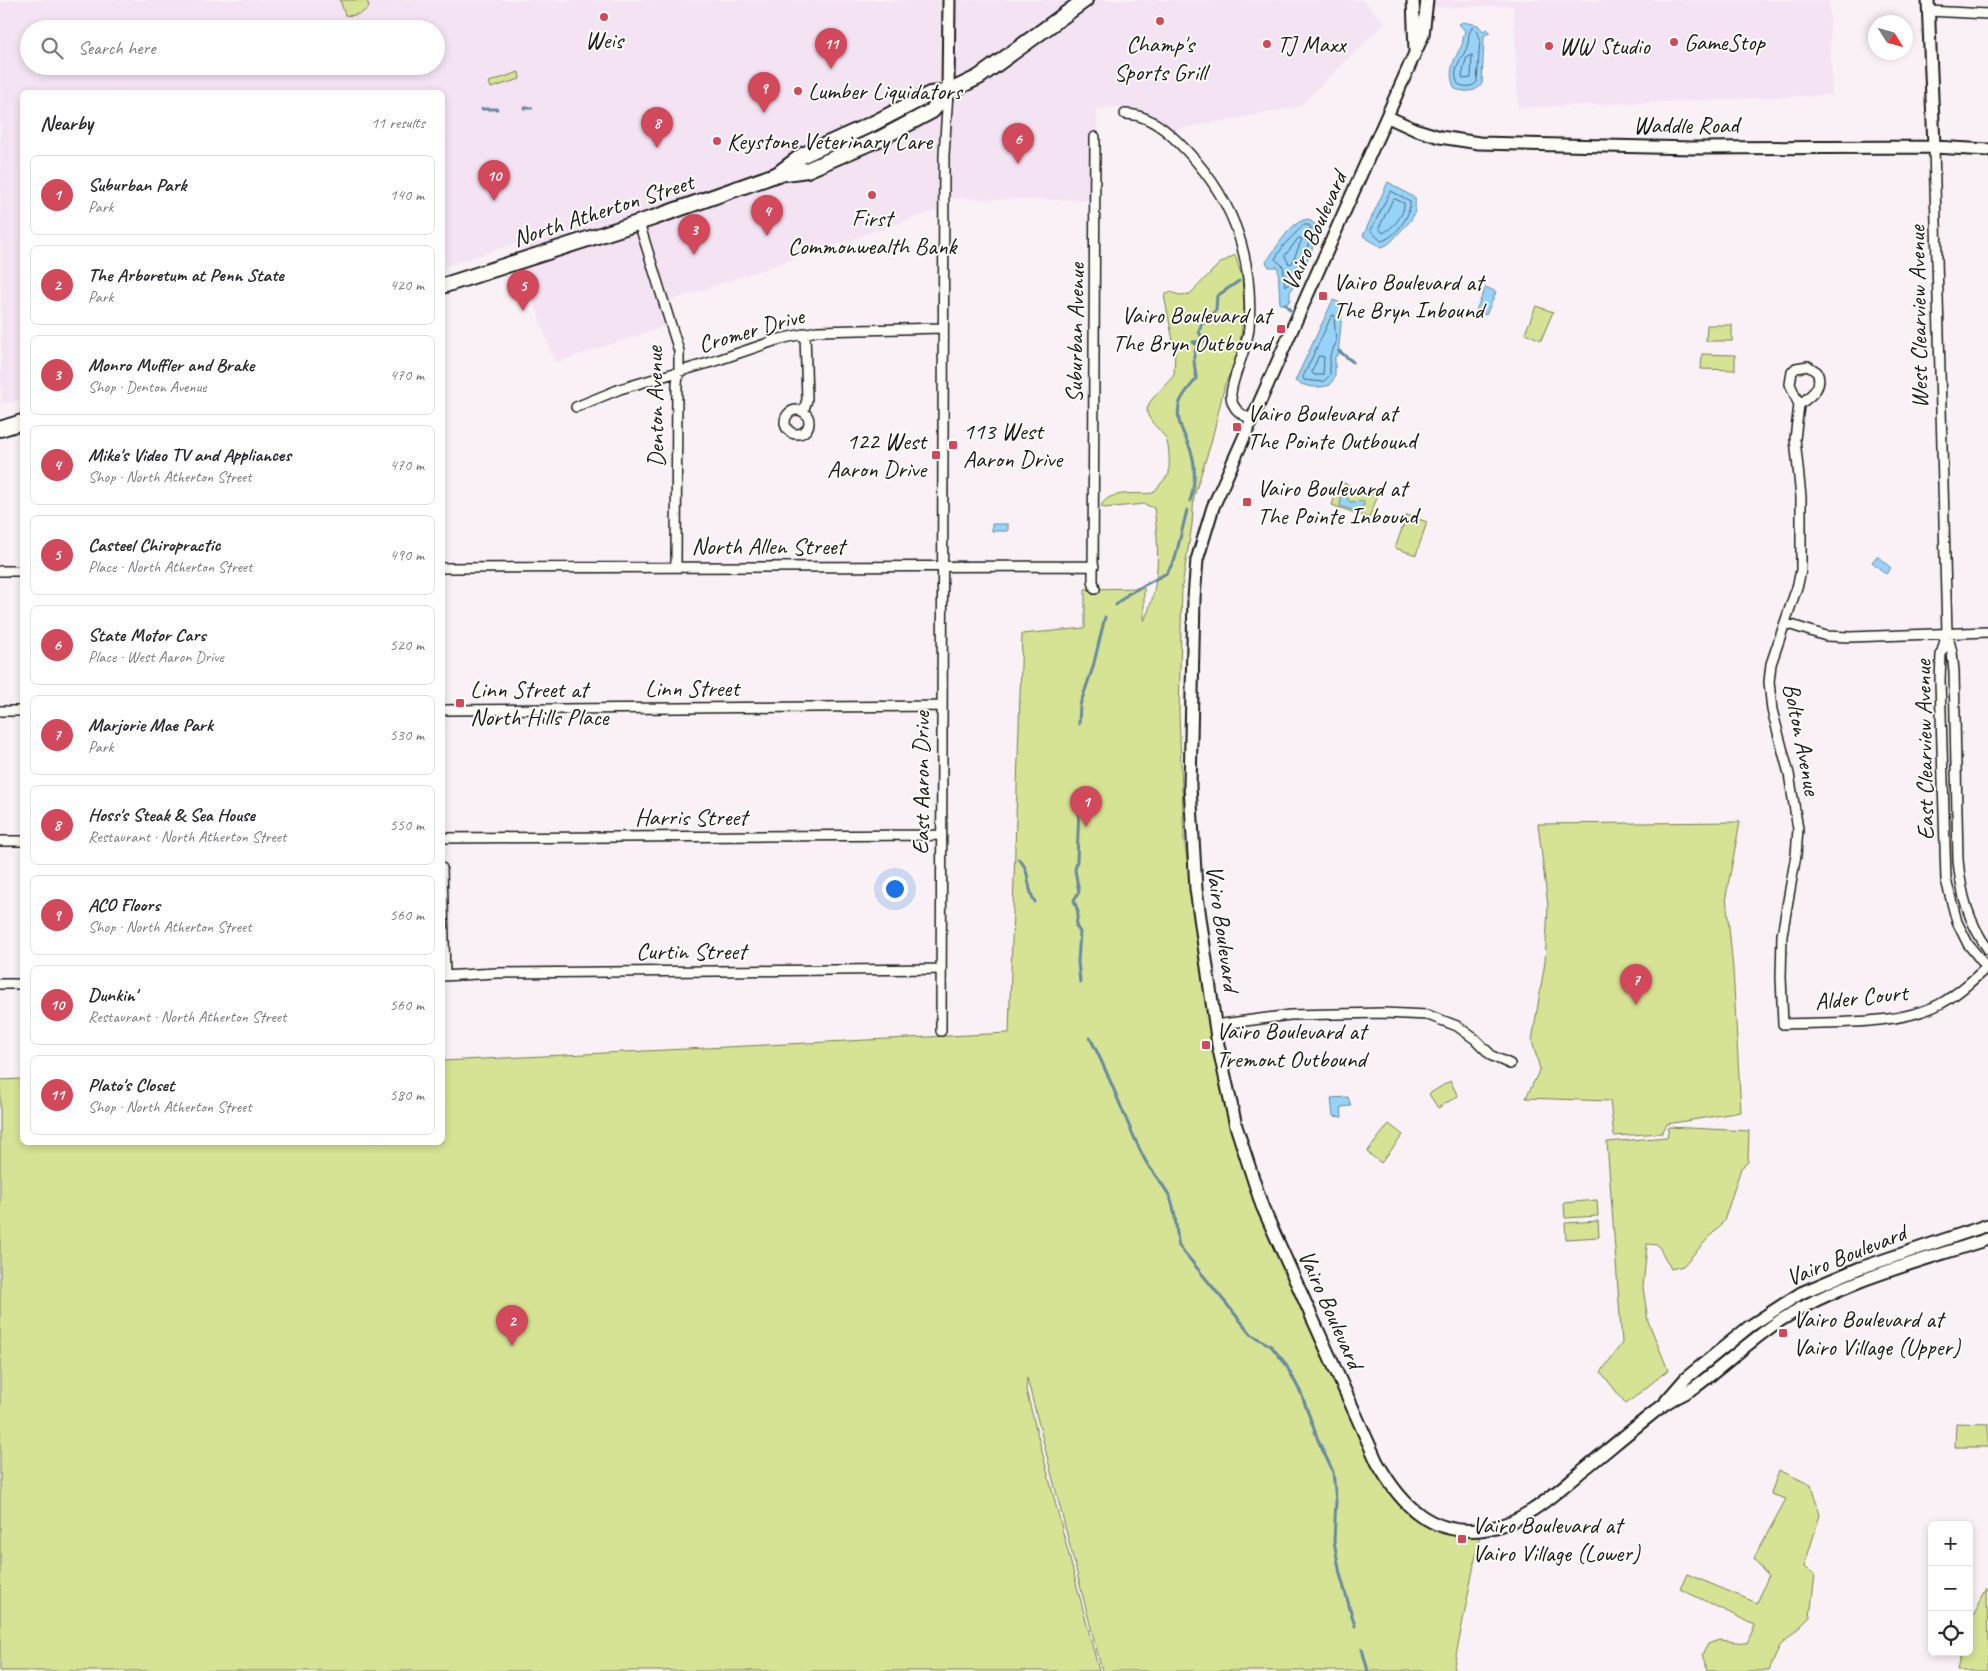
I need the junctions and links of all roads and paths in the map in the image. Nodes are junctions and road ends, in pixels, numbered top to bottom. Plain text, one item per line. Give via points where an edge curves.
1 (949, 0) edge
2 (1085, 0) edge
3 (1413, 0) edge
4 (1427, 0) edge
5 (1928, 6) edge
6 (1988, 14) edge
7 (1415, 56) junction
8 (948, 92) junction
9 (1125, 114) dead end
10 (1388, 117) junction
11 (1095, 137) dead end
12 (1934, 147) junction
13 (1988, 150) edge
14 (639, 223) junction
15 (445, 285) edge
16 (943, 328) junction
17 (806, 333) junction
18 (679, 371) junction
19 (1799, 405) dead end
20 (576, 406) dead end
21 (803, 412) dead end
22 (1253, 420) junction
23 (20, 423) edge
24 (0, 429) edge
25 (676, 566) junction
26 (942, 566) junction
27 (1094, 566) junction
28 (445, 568) edge
29 (20, 570) edge
30 (0, 571) edge
31 (1095, 589) dead end
32 (1785, 623) junction
33 (1988, 632) edge
34 (1947, 633) junction
35 (941, 706) junction
36 (445, 710) edge
37 (0, 711) edge
38 (20, 711) edge
39 (940, 835) junction
40 (445, 838) edge
41 (20, 840) edge
42 (0, 841) edge
43 (1988, 949) edge
44 (1987, 968) edge
45 (940, 969) junction
46 (445, 976) edge
47 (0, 984) edge
48 (20, 984) edge
49 (1784, 1024) joint
50 (1215, 1025) junction
51 (941, 1031) dead end
52 (1510, 1064) dead end
53 (1988, 1225) edge
54 (1988, 1239) edge
55 (1664, 1404) junction

1 - 8 street
2 - 8 main road, North Atherton Street via 979,77
3 - 7 street, Vairo Boulevard
4 - 7 street, Vairo Boulevard via 1425,28
5 - 6 street
5 - 12 street, West Clearview Avenue
7 - 10 street, Vairo Boulevard
8 - 14 main road, North Atherton Street via 932,111 881,138 807,170 778,174
8 - 16 street, East Aaron Drive via 944,156
9 - 22 street via 1135,114 1152,121 1191,154 1218,190 1239,232 1251,290 1245,352 1231,397 1235,409
10 - 12 street, Waddle Road via 1440,137 1479,143 1694,148
10 - 22 street, Vairo Boulevard
11 - 27 street, Suburban Avenue
12 - 13 street, Waddle Road
12 - 34 street, West Clearview Avenue
14 - 15 main road, North Atherton Street
14 - 18 street, Denton Avenue via 674,332
16 - 17 street, Cromer Drive
16 - 26 street, East Aaron Drive
17 - 18 street, Cromer Drive via 780,338
17 - 21 street via 807,400
18 - 20 street, Cromer Drive via 620,388
18 - 25 street, Denton Avenue
19 - 32 street, Bolton Avenue via 1795,439 1801,497 1801,570
22 - 50 street, Vairo Boulevard via 1203,534 1194,598 1191,832
23 - 24 main road
25 - 26 street, North Allen Street
25 - 28 street, North Allen Street
26 - 27 street, North Allen Street
26 - 35 street, East Aaron Drive
27 - 31 street, Suburban Avenue
29 - 30 street
32 - 34 street via 1826,636
32 - 49 street, Bolton Avenue via 1771,664 1769,682 1798,829 1782,936
33 - 34 street
34 - 43 street, East Clearview Avenue via 1954,671 1960,883 1967,910
34 - 44 street, East Clearview Avenue via 1941,655 1940,680 1946,880 1957,922 1968,944
35 - 36 street, Linn Street
35 - 39 street, East Aaron Drive
37 - 38 street
39 - 40 street, Harris Street
39 - 45 street, East Aaron Drive
41 - 42 street
44 - 49 street, Alder Court via 1950,998 1912,1014
45 - 46 street, Curtin Street
45 - 51 street, East Aaron Drive
47 - 48 street
50 - 52 street via 1290,1015 1428,1015 1457,1026 1492,1056
50 - 55 street, Vairo Boulevard via 1236,1126 1262,1206 1377,1462 1406,1505 1438,1524 1457,1528 1487,1529 1511,1522 1542,1504
53 - 55 street, Vairo Boulevard via 1860,1268 1801,1293 1750,1326 1686,1378
54 - 55 street, Vairo Boulevard via 1816,1300 1782,1319 1695,1387

